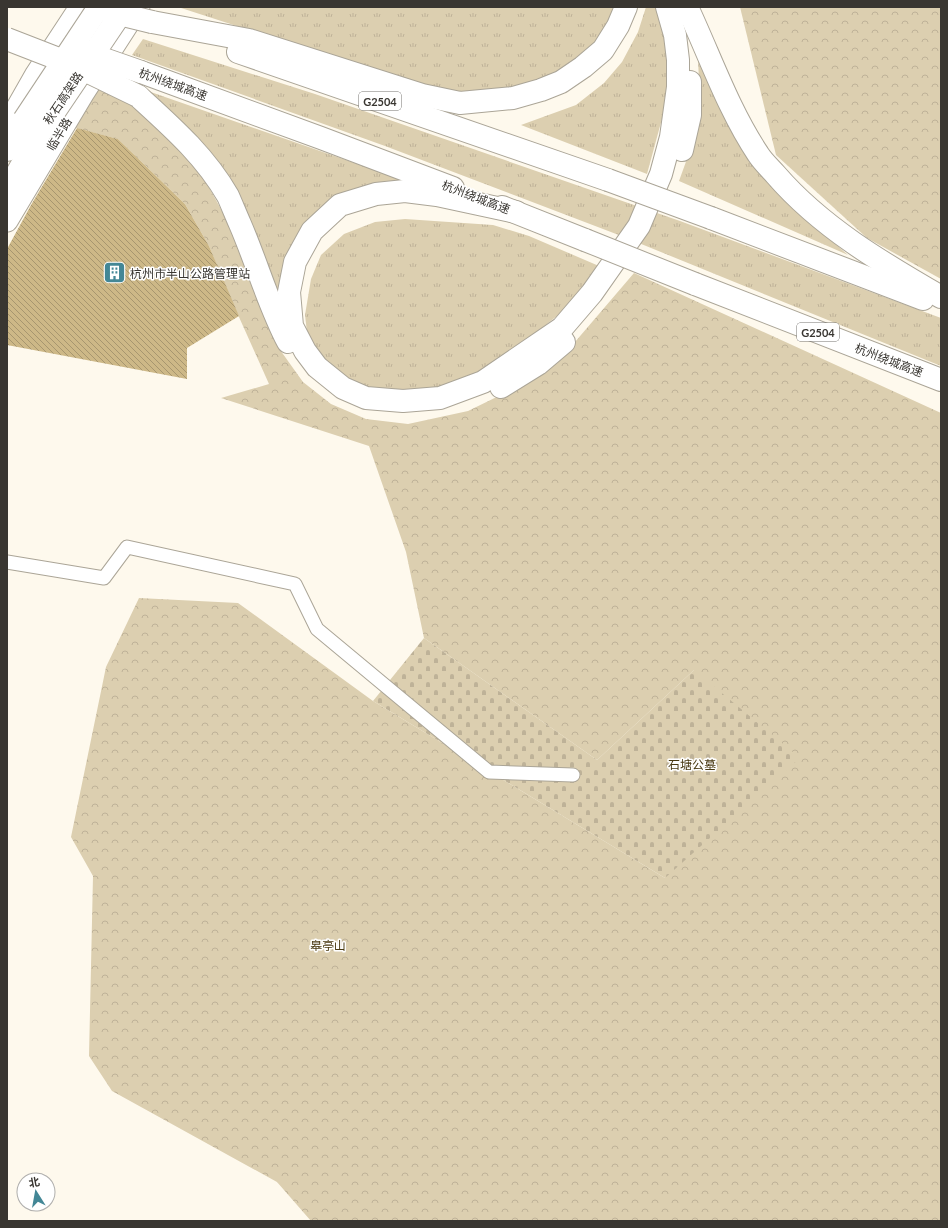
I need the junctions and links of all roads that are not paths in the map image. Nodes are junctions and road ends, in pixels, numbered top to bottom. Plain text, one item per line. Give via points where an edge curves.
1 (80, 7) edge
2 (91, 7) edge
3 (99, 7) edge
4 (125, 7) edge
5 (626, 7) edge
6 (667, 7) edge
7 (682, 7) edge
8 (687, 7) edge
9 (146, 15) edge
10 (7, 26) edge
11 (7, 39) edge
12 (7, 125) edge
13 (7, 150) edge
14 (7, 191) edge
15 (516, 212) junction
16 (7, 221) edge
17 (941, 297) edge
18 (941, 306) edge
19 (941, 380) edge
20 (7, 562) edge
21 (573, 775) dead end

1 - 12 main road via 36,74
2 - 9 highway, G2504, bridge
3 - 13 highway, 秋石高架路, bridge
4 - 14 highway, 秋石高架路, bridge via 40,133
5 - 9 highway via 603,50 584,67 561,82 513,98 460,103 422,95 248,40
6 - 15 highway via 675,35 678,87 671,137 661,174 639,226 592,293 562,328 483,382 440,398 403,401 366,398 343,388 317,367 305,352 292,326 289,292 295,262 312,231 340,205 376,194 405,191 437,194
7 - 11 highway, bridge via 689,58 690,115 675,178 657,220 640,249 603,303 586,322 538,364 504,386 474,400 414,413 381,413 351,405 327,392 308,375 279,325 228,197 211,170 190,145 138,96 74,65
8 - 17 highway via 734,112 759,155 792,194 885,265
9 - 16 main road, 临半路 via 83,94
9 - 18 highway, G2504, bridge via 608,180
10 - 15 highway, 杭州绕城高速 / G2504, bridge via 141,72
15 - 19 highway, 杭州绕城高速 / G2504, bridge
20 - 21 street via 104,578 127,547 295,584 316,629 489,772

